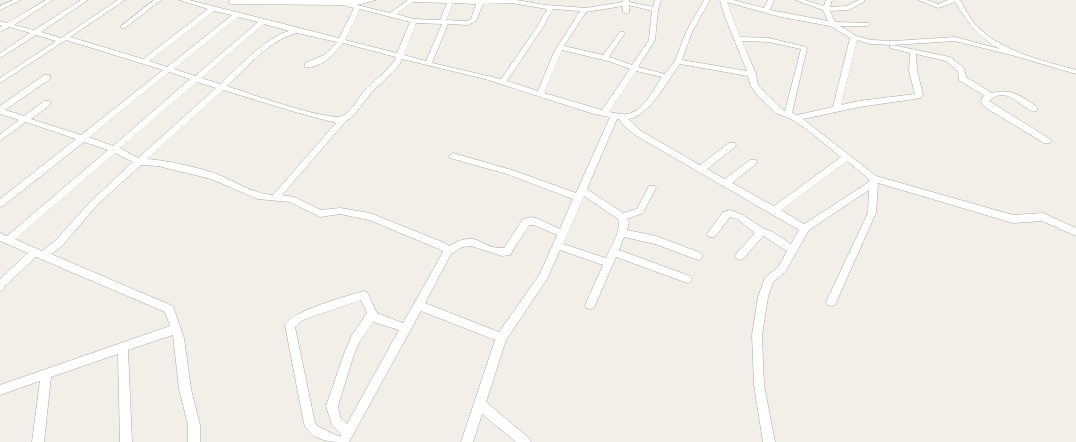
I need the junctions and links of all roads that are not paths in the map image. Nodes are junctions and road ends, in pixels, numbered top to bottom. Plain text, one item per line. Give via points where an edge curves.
1 (18, 0) edge
2 (50, 0) edge
3 (85, 0) edge
4 (122, 0) edge
5 (158, 0) edge
6 (187, 0) edge
7 (373, 0) edge
8 (413, 0) edge
9 (572, 0) edge
10 (658, 0) edge
11 (707, 0) edge
12 (724, 0) edge
13 (771, 0) edge
14 (798, 0) edge
15 (829, 0) edge
16 (921, 0) edge
17 (954, 0) edge
18 (957, 0) edge
19 (232, 1) edge
20 (266, 1) edge
21 (304, 1) edge
22 (451, 1) edge
23 (480, 1) edge
24 (862, 1) dead end
25 (340, 2) junction
26 (626, 2) edge
27 (536, 3) edge
28 (603, 3) edge
29 (358, 7) junction
30 (551, 7) junction
31 (0, 8) edge
32 (217, 9) junction
33 (571, 9) junction
34 (826, 9) junction
35 (584, 10) junction
36 (655, 10) junction
37 (766, 11) junction
38 (626, 12) dead end
39 (238, 14) junction
40 (391, 15) junction
41 (263, 21) junction
42 (414, 22) junction
43 (444, 22) junction
44 (0, 23) edge
45 (832, 24) junction
46 (8, 26) junction
47 (123, 27) dead end
48 (0, 30) edge
49 (298, 31) junction
50 (35, 33) junction
51 (622, 33) dead end
52 (857, 38) junction
53 (64, 39) junction
54 (738, 39) junction
55 (340, 42) junction
56 (870, 42) junction
57 (560, 47) junction
58 (913, 51) junction
59 (1015, 54) junction
60 (399, 55) junction
61 (0, 56) edge
62 (605, 58) junction
63 (144, 62) junction
64 (678, 62) junction
65 (428, 64) junction
66 (308, 65) dead end
67 (634, 68) junction
68 (169, 70) junction
69 (1076, 72) edge
70 (752, 74) junction
71 (666, 76) junction
72 (47, 77) dead end
73 (194, 79) junction
74 (0, 81) edge
75 (503, 82) junction
76 (222, 87) junction
77 (540, 94) junction
78 (991, 96) junction
79 (47, 103) dead end
80 (837, 108) junction
81 (1034, 109) dead end
82 (0, 111) edge
83 (604, 114) junction
84 (792, 116) junction
85 (618, 117) junction
86 (26, 119) junction
87 (343, 119) junction
88 (0, 138) edge
89 (82, 138) junction
90 (1046, 141) dead end
91 (732, 145) dead end
92 (114, 150) junction
93 (453, 156) dead end
94 (847, 157) junction
95 (140, 162) junction
96 (753, 162) dead end
97 (702, 168) junction
98 (873, 180) junction
99 (727, 182) junction
100 (652, 188) dead end
101 (581, 194) junction
102 (275, 198) junction
103 (0, 204) edge
104 (775, 210) junction
105 (622, 217) junction
106 (804, 228) junction
107 (622, 232) junction
108 (761, 232) junction
109 (1076, 232) edge
110 (563, 234) junction
111 (712, 234) dead end
112 (4, 238) edge
113 (558, 246) junction
114 (792, 249) junction
115 (448, 252) junction
116 (614, 252) junction
117 (39, 254) junction
118 (698, 256) dead end
119 (740, 256) dead end
120 (609, 263) junction
121 (687, 279) dead end
122 (0, 287) edge
123 (831, 302) dead end
124 (418, 305) junction
125 (590, 305) dead end
126 (374, 317) junction
127 (405, 328) junction
128 (176, 329) junction
129 (501, 338) junction
130 (123, 347) junction
131 (46, 374) junction
132 (0, 390) edge
133 (480, 405) junction
134 (348, 430) junction
135 (38, 442) edge
136 (126, 442) edge
137 (194, 442) edge
138 (338, 442) edge
139 (343, 442) edge
140 (467, 442) edge
141 (525, 442) edge
142 (769, 442) edge

1 - 31 street
2 - 46 street
3 - 50 street
4 - 53 street
5 - 47 street
6 - 32 street
7 - 25 street
8 - 22 street
8 - 40 street
9 - 33 street
10 - 36 street
11 - 64 street via 689,32
12 - 37 street
12 - 54 street
13 - 37 street
14 - 34 street
15 - 34 street
16 - 17 street via 936,9
18 - 59 street via 975,27 997,46
19 - 20 street
19 - 32 street
20 - 21 street
21 - 25 street
22 - 23 street
22 - 43 street
23 - 27 street
23 - 43 street via 472,22
24 - 34 street via 848,8
25 - 29 street
26 - 28 street
26 - 36 street
26 - 38 street
27 - 30 street
28 - 35 street
29 - 40 street
29 - 55 street
30 - 33 street
30 - 75 street via 540,28
32 - 39 street
32 - 63 street
33 - 35 street
34 - 45 street
35 - 57 street
36 - 67 street via 652,40
37 - 45 street
39 - 41 street
39 - 68 street
40 - 42 street
41 - 49 street
41 - 73 street
42 - 43 street
42 - 60 street
43 - 65 street
44 - 46 street
45 - 52 street
45 - 52 street via 866,25
46 - 48 street
46 - 50 street
49 - 55 street
49 - 76 street via 276,38
50 - 53 street
50 - 61 street
51 - 62 street
52 - 56 street
52 - 80 street
53 - 63 street
53 - 74 street
54 - 70 street
54 - 84 street via 769,40 804,48
55 - 60 street
55 - 66 street via 325,59
56 - 58 street
56 - 59 street via 894,44 955,39
57 - 62 street
57 - 77 street
58 - 78 street via 950,60 961,70 962,78
58 - 80 street via 913,71 918,96
59 - 69 street
60 - 65 street
60 - 87 street via 391,71 368,90 358,105
62 - 67 street
63 - 68 street
64 - 70 street
64 - 71 street
65 - 75 street
67 - 71 street
67 - 83 street
68 - 73 street
68 - 89 street
70 - 84 street via 754,85 760,93 779,111
71 - 85 street via 644,108 633,116
72 - 82 street
73 - 76 street
73 - 92 street
75 - 77 street
76 - 87 street via 326,118
76 - 95 street
77 - 83 street
78 - 81 street via 1008,93
78 - 90 street via 984,102
79 - 86 street
80 - 84 street
82 - 86 street
83 - 85 street
84 - 94 street
85 - 97 street via 638,133
85 - 101 street
86 - 88 street
86 - 89 street
87 - 102 street
89 - 92 street
89 - 103 street
91 - 97 street
92 - 95 street
92 - 112 street
93 - 101 street
94 - 98 street
94 - 104 street
95 - 102 street via 158,163 213,176 258,196
95 - 117 street via 94,203 58,243
96 - 99 street
97 - 99 street
98 - 106 street
98 - 109 street via 1013,219 1043,217
98 - 123 street via 872,213
99 - 104 street
100 - 105 street via 640,210
101 - 105 street
101 - 110 street
102 - 115 street via 291,199 320,214 340,211 370,217 442,246
104 - 106 street
105 - 107 street
106 - 114 street
107 - 116 street
107 - 118 street via 662,242
108 - 111 street via 730,213 726,214
108 - 114 street
108 - 119 street
110 - 113 street
110 - 115 street via 531,221 526,222 507,252 501,253 464,242
112 - 117 street
113 - 120 street
113 - 129 street via 544,276
114 - 142 street via 782,269 769,280 763,297 757,335 759,384
115 - 124 street
116 - 120 street
116 - 121 street
117 - 122 street
117 - 128 street via 169,309
120 - 125 street
124 - 127 street
124 - 129 street
126 - 127 street
126 - 134 street via 370,317 356,338 332,406 332,415 341,427
126 - 138 street via 364,295 300,317 290,325 310,424 313,430
127 - 134 street
128 - 130 street
128 - 137 street via 185,389 194,425
129 - 133 street
130 - 131 street
130 - 136 street
131 - 132 street
131 - 135 street
133 - 140 street
133 - 141 street
134 - 139 street

